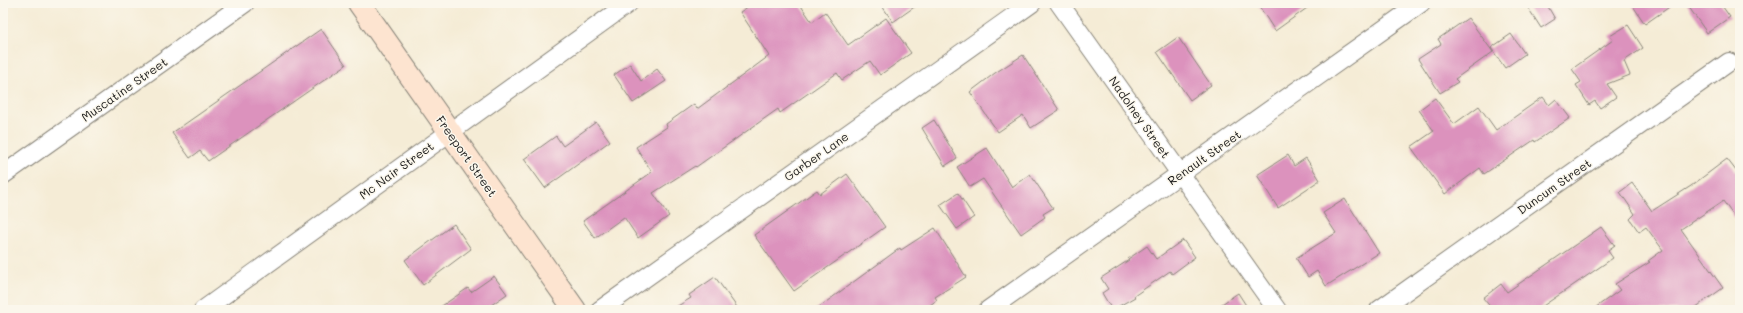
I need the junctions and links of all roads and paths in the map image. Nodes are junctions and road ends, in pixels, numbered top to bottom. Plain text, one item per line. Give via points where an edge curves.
1 (245, 3) edge
2 (359, 3) edge
3 (629, 3) edge
4 (1032, 3) edge
5 (1059, 3) edge
6 (1421, 3) edge
7 (1729, 62) dead end
8 (449, 132) junction
9 (3, 174) edge
10 (1180, 174) junction
11 (202, 310) edge
12 (575, 310) edge
13 (600, 310) edge
14 (988, 310) edge
15 (1277, 310) edge
16 (1379, 310) edge

1 - 9 street, Muscatine Street
2 - 8 main road, Freeport Street
3 - 8 street, Mc Nair Street
4 - 13 street, Garber Lane
5 - 10 street, Nadolney Street
6 - 10 street, Renault Street
7 - 16 street, Duncum Street
8 - 11 street, Mc Nair Street
8 - 12 main road, Freeport Street
10 - 14 street, Renault Street
10 - 15 street, Nadolney Street

